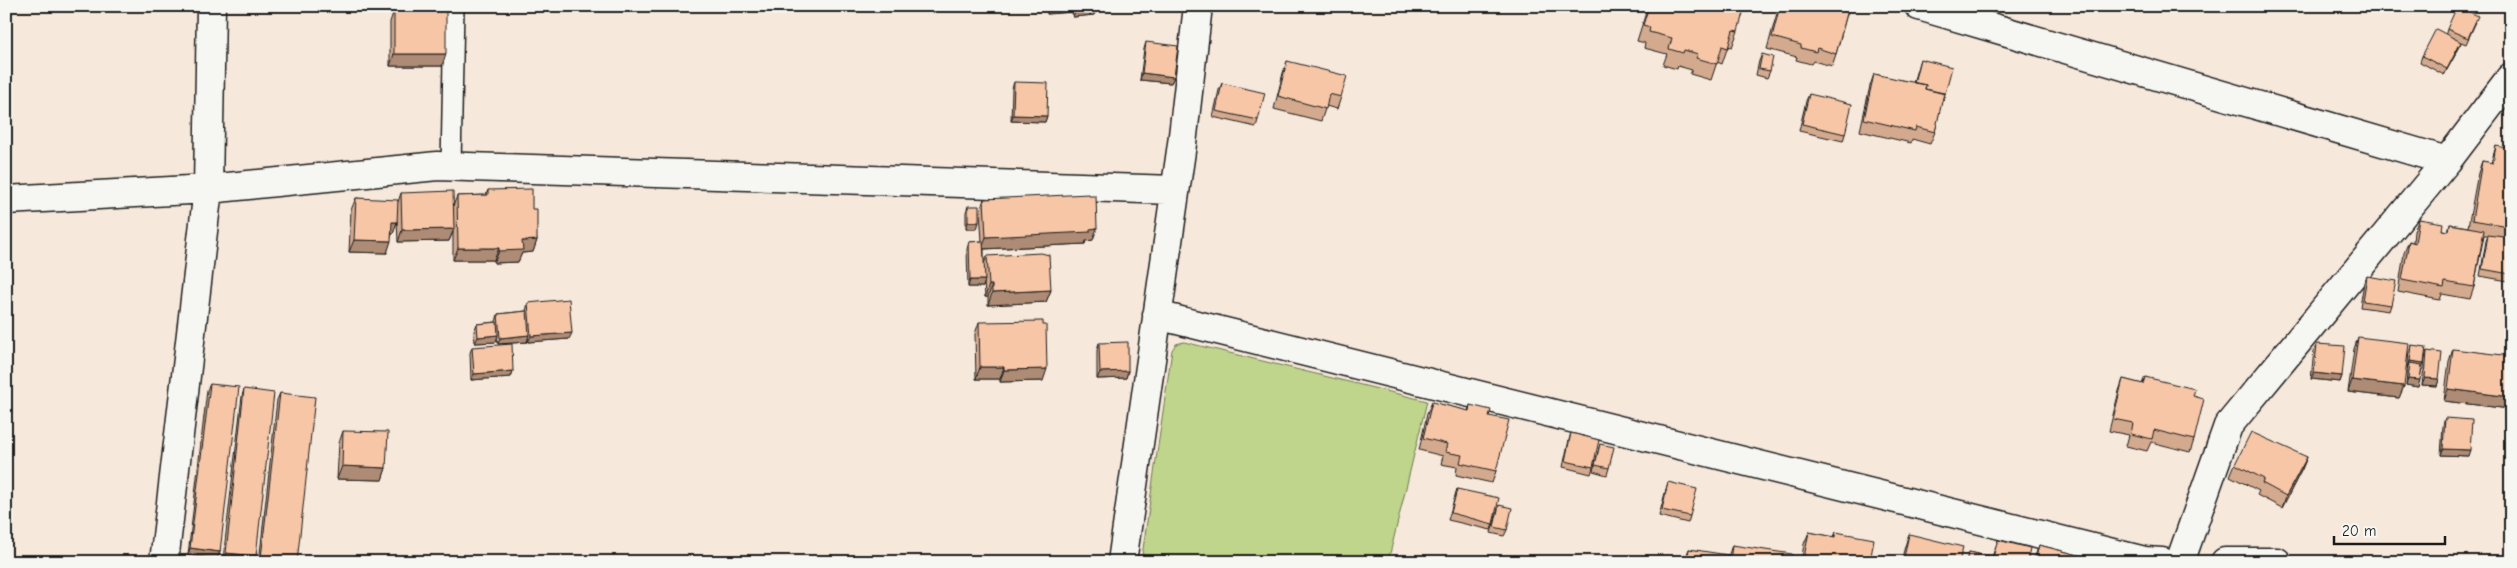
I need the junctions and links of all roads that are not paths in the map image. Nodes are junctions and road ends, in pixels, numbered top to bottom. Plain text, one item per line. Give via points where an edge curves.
1 (211, 6) edge
2 (454, 6) edge
3 (1198, 6) edge
4 (1920, 6) edge
5 (2511, 77) edge
6 (2446, 161) junction
7 (451, 166) junction
8 (208, 189) junction
9 (1175, 190) junction
10 (6, 200) edge
11 (1157, 315) junction
12 (164, 562) edge
13 (1122, 562) edge
14 (2162, 562) edge
15 (2180, 562) edge
16 (2225, 562) edge
17 (2277, 562) edge

1 - 8 street
2 - 7 lane
3 - 9 street
4 - 6 street
5 - 6 street
6 - 15 street via 2228,426
7 - 8 street
7 - 9 street
8 - 10 street
8 - 12 street
9 - 11 street
11 - 13 street
11 - 14 street via 2136,559
16 - 17 street

